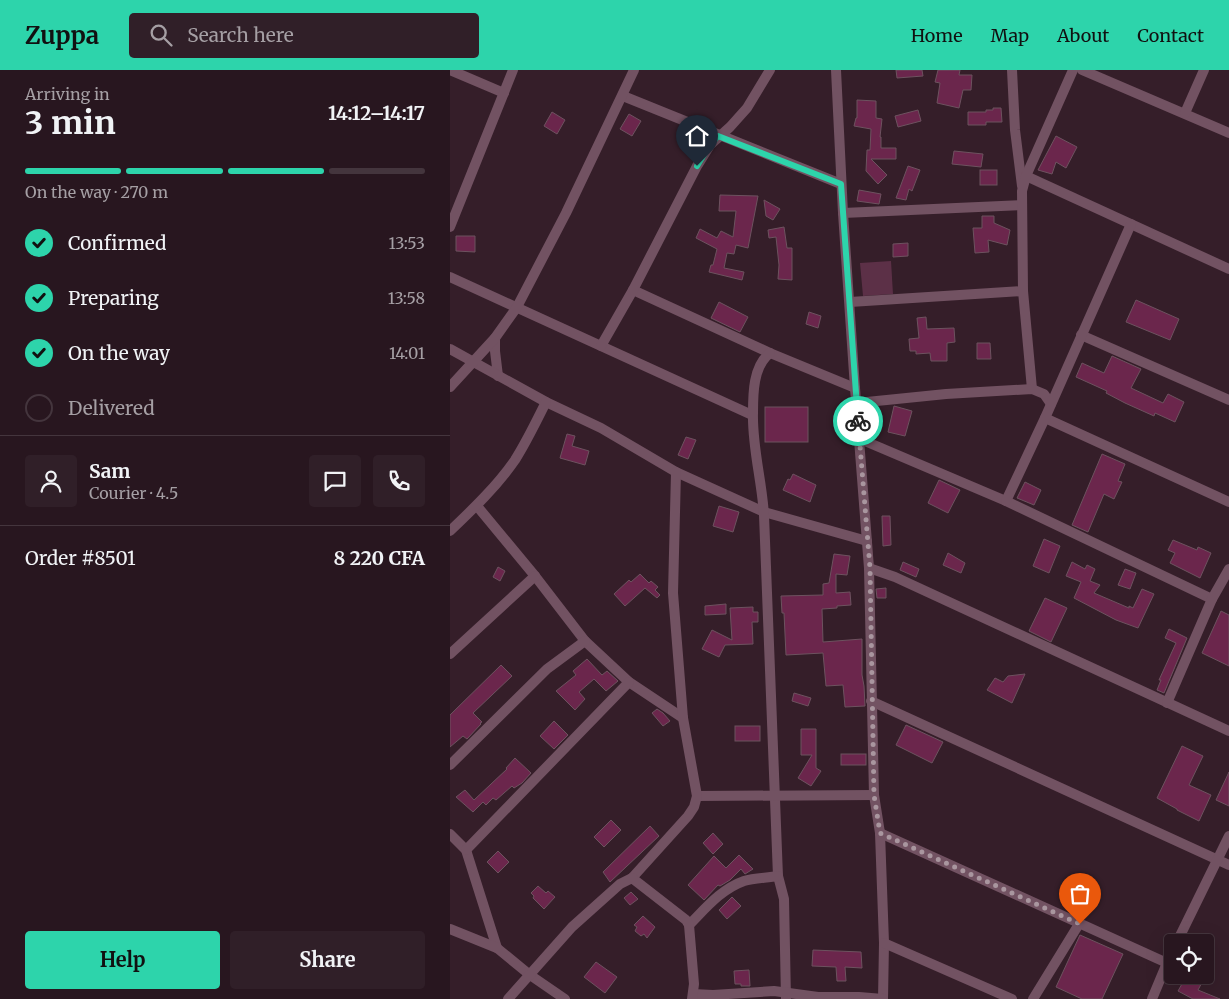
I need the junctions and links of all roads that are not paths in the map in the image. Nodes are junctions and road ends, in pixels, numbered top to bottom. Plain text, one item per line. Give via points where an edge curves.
1 (450, 70) edge
2 (513, 70) edge
3 (634, 70) edge
4 (770, 70) edge
5 (836, 70) edge
6 (1012, 70) edge
7 (1073, 70) edge
8 (1082, 70) edge
9 (1204, 70) edge
10 (504, 93) junction
11 (623, 96) junction
12 (1185, 113) junction
13 (1229, 132) edge
14 (718, 136) junction
15 (1026, 176) junction
16 (841, 184) junction
17 (1022, 191) junction
18 (1021, 205) junction
19 (843, 213) junction
20 (1131, 224) junction
21 (450, 227) edge
22 (1229, 269) edge
23 (450, 277) edge
24 (633, 290) junction
25 (1023, 292) junction
26 (850, 302) junction
27 (518, 307) junction
28 (1081, 335) junction
29 (495, 338) junction
30 (601, 346) junction
31 (450, 349) edge
32 (770, 353) junction
33 (473, 362) junction
34 (498, 376) junction
35 (450, 387) edge
36 (855, 388) junction
37 (1032, 389) junction
38 (1229, 400) edge
39 (546, 402) junction
40 (856, 403) junction
41 (1051, 404) junction
42 (752, 415) junction
43 (1045, 418) junction
44 (860, 439) junction
45 (676, 472) junction
46 (1006, 501) junction
47 (1229, 502) edge
48 (477, 506) junction
49 (764, 512) junction
50 (450, 531) edge
51 (868, 541) junction
52 (870, 568) junction
53 (1229, 569) edge
54 (535, 576) junction
55 (1212, 599) junction
56 (585, 641) junction
57 (450, 654) edge
58 (628, 682) junction
59 (871, 700) junction
60 (1167, 703) junction
61 (683, 718) junction
62 (1229, 731) edge
63 (450, 765) edge
64 (774, 795) junction
65 (874, 795) junction
66 (697, 796) junction
67 (880, 833) junction
68 (450, 834) edge
69 (1229, 836) edge
70 (466, 850) junction
71 (1217, 859) junction
72 (1229, 865) edge
73 (778, 876) junction
74 (632, 878) junction
75 (1080, 924) junction
76 (689, 925) junction
77 (450, 929) edge
78 (1181, 934) edge
79 (884, 943) junction
80 (496, 948) junction
81 (1164, 962) edge
82 (1164, 970) edge
83 (530, 975) junction
84 (693, 996) edge
85 (786, 996) edge
86 (508, 999) edge
87 (565, 999) edge
88 (883, 999) edge
89 (1012, 999) edge
90 (1033, 999) edge
91 (1152, 999) edge

1 - 10 street
2 - 10 street
3 - 11 street
4 - 14 street via 746,108
5 - 16 street
6 - 17 street
7 - 15 street
8 - 12 street
9 - 12 street
10 - 21 street
11 - 14 street
11 - 27 street
12 - 13 street
14 - 16 street
14 - 24 street via 697,166
15 - 17 street
15 - 20 street
16 - 19 street
17 - 18 street
18 - 19 street
18 - 25 street
19 - 26 street
20 - 22 street
20 - 28 street
23 - 27 street
24 - 30 street
24 - 32 street
25 - 26 street
25 - 37 street
26 - 36 street
27 - 29 street
27 - 30 street
28 - 38 street
28 - 41 street
29 - 33 street
29 - 34 street
30 - 42 street
31 - 33 street
32 - 36 street
32 - 42 street via 759,367
33 - 34 street
33 - 35 street
34 - 39 street
36 - 40 street
37 - 40 street
37 - 41 street via 1044,394
39 - 45 street via 601,428
39 - 48 street via 514,462
40 - 44 street
41 - 43 street
42 - 49 street
43 - 46 street
43 - 47 street
44 - 46 street
44 - 51 street
45 - 49 street
45 - 61 street via 673,593
46 - 55 street
48 - 50 street
48 - 54 street
49 - 51 street
49 - 64 street
51 - 52 street
52 - 59 street
52 - 60 street
53 - 55 street
54 - 56 street
54 - 57 street
55 - 60 street
56 - 58 street
56 - 63 street via 547,669
58 - 61 street
58 - 70 street
59 - 65 street
59 - 71 street
60 - 62 street
61 - 66 street
64 - 65 street
64 - 66 street
64 - 73 street
65 - 67 street
66 - 74 street via 688,816
67 - 75 street
67 - 79 street
68 - 70 street
69 - 71 street
70 - 80 street
71 - 72 street
71 - 78 street
73 - 76 street via 744,881 731,887
73 - 85 street via 784,899
74 - 76 street
74 - 83 street via 620,884 572,927
75 - 81 street
75 - 90 street
76 - 84 street
77 - 80 street
79 - 88 street
79 - 89 street
80 - 83 street
82 - 91 street
83 - 86 street
83 - 87 street
84 - 85 street via 759,991
85 - 88 street

